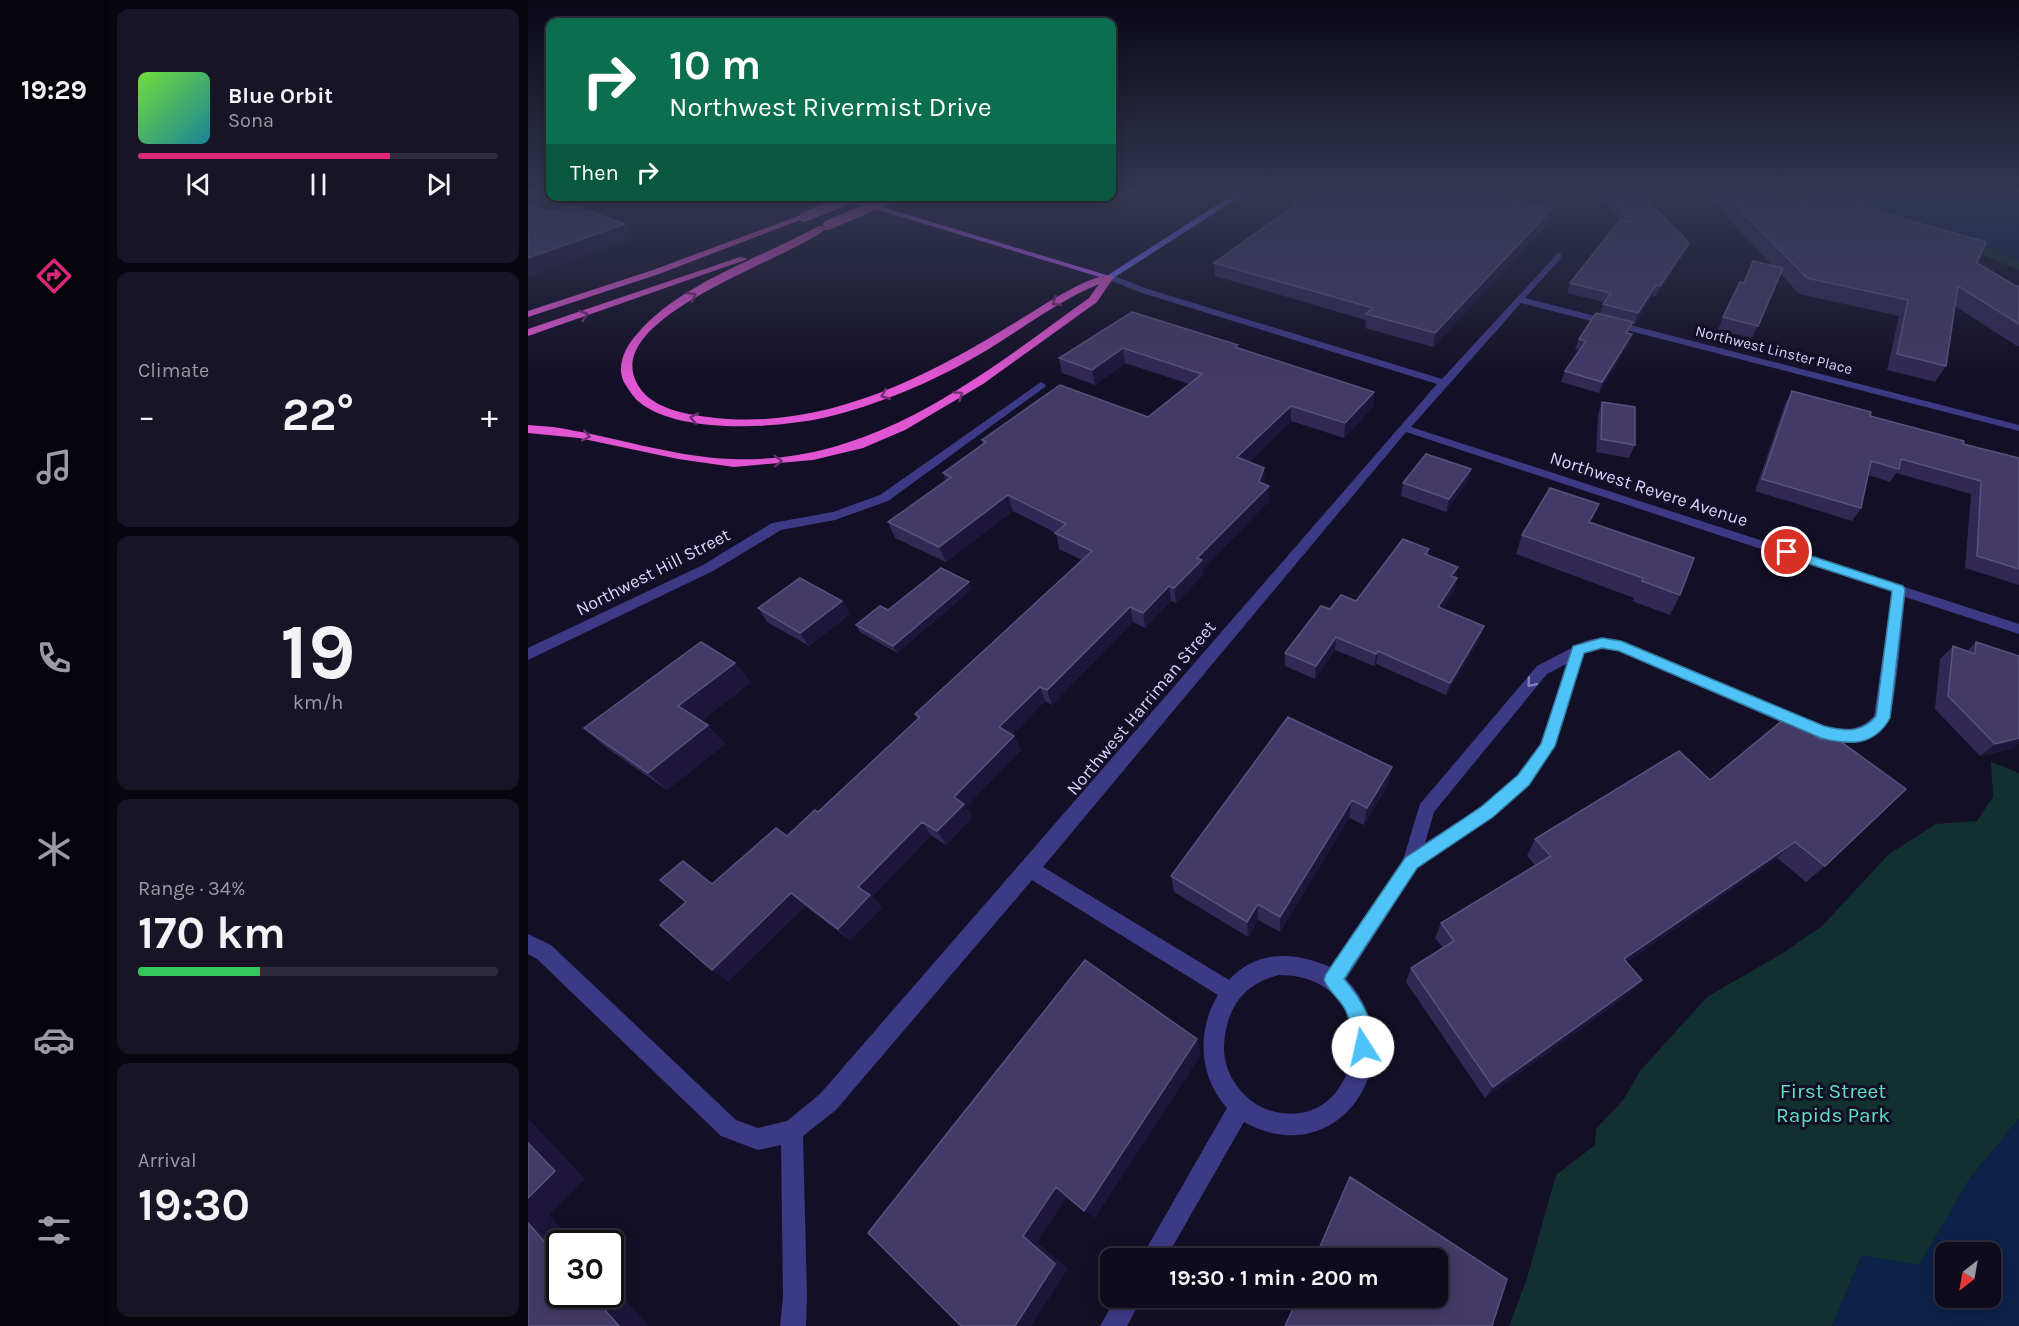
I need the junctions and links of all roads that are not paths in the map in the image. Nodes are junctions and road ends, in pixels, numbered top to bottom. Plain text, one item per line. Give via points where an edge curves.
1 (706, 254) edge
2 (752, 254) edge
3 (771, 254) edge
4 (1033, 254) edge
5 (1145, 254) edge
6 (1558, 256) dead end
7 (1108, 277) junction
8 (1521, 300) junction
9 (528, 314) edge
10 (528, 333) edge
11 (1444, 383) junction
12 (1041, 385) dead end
13 (1404, 428) junction
14 (2019, 428) edge
15 (528, 429) edge
16 (1899, 589) junction
17 (2019, 629) edge
18 (1578, 650) junction
19 (528, 654) edge
20 (1411, 863) junction
21 (1030, 869) junction
22 (528, 944) edge
23 (1333, 980) junction
24 (1231, 992) junction
25 (1240, 1107) junction
26 (792, 1131) junction
27 (1158, 1248) edge
28 (1124, 1308) edge
29 (793, 1326) edge
30 (1113, 1326) edge

1 - 9 highway, bridge
10 -> 2 highway
7 -> 3 highway via 1071,293 937,372 880,397 821,415 765,423 716,423 645,403 624,371 630,351 646,329 692,295
4 - 7 main road
5 - 7 main road
6 - 8 street, Northwest Harriman Street
7 - 11 street via 1155,295
15 -> 7 highway via 560,430 731,463 788,461 846,450 900,430 935,411 1093,300
8 - 11 street, Northwest Harriman Street
8 - 14 street, Northwest Linster Place
11 - 13 street, Northwest Harriman Street
12 - 19 street, Northwest Hill Street via 884,498 835,516 777,526 708,568
13 - 16 street, Northwest Revere Avenue
13 - 21 street, Northwest Harriman Street
16 - 17 street, Northwest Revere Avenue
16 - 18 street via 1882,718 1863,735 1845,738 1821,732 1621,646 1602,643
18 -> 20 street via 1542,670 1426,809
18 - 20 street via 1548,746 1524,780 1487,812
20 - 23 street
21 - 24 street
21 - 26 street, Northwest Harriman Street via 828,1102
22 - 26 street, Northwest Harriman Street via 544,952 729,1128 758,1139
23 - 24 street via 1308,967 1279,965 1253,974
23 - 25 street via 1352,1002 1363,1032 1363,1062 1351,1093 1328,1115 1300,1125 1268,1122
24 - 25 street via 1217,1019 1213,1050 1221,1081
25 - 27 street
26 - 29 street
28 - 30 street

